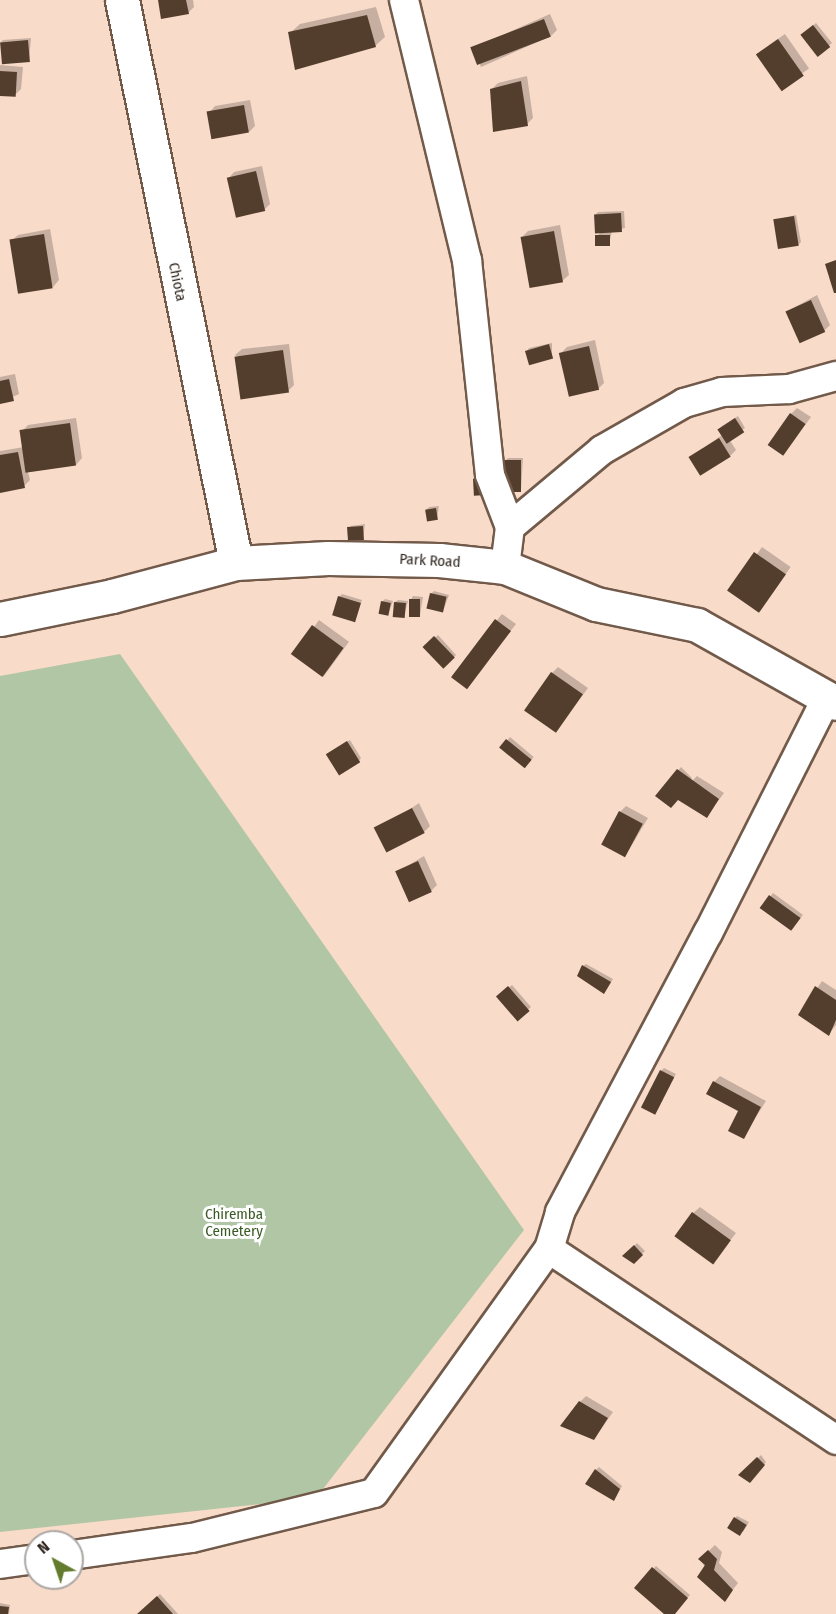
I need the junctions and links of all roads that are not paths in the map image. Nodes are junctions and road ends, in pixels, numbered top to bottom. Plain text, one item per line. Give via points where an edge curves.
1 (122, 0) edge
2 (404, 0) edge
3 (836, 376) edge
4 (510, 527) junction
5 (236, 563) junction
6 (505, 567) junction
7 (0, 619) edge
8 (831, 700) edge
9 (549, 1249) junction
10 (836, 1440) edge
11 (84, 1552) edge
12 (24, 1561) edge
13 (0, 1564) edge

1 - 5 street, Chiota
2 - 4 street via 462,234 490,475
3 - 4 street via 789,389 722,392 684,403 603,450
4 - 6 street
5 - 6 street, Park Road via 328,558 439,560
5 - 7 street, Park Road via 112,596
6 - 8 street, Park Road via 596,604 698,625
8 - 9 street via 560,1212
9 - 10 street
9 - 11 street via 374,1493 192,1538
12 - 13 street

